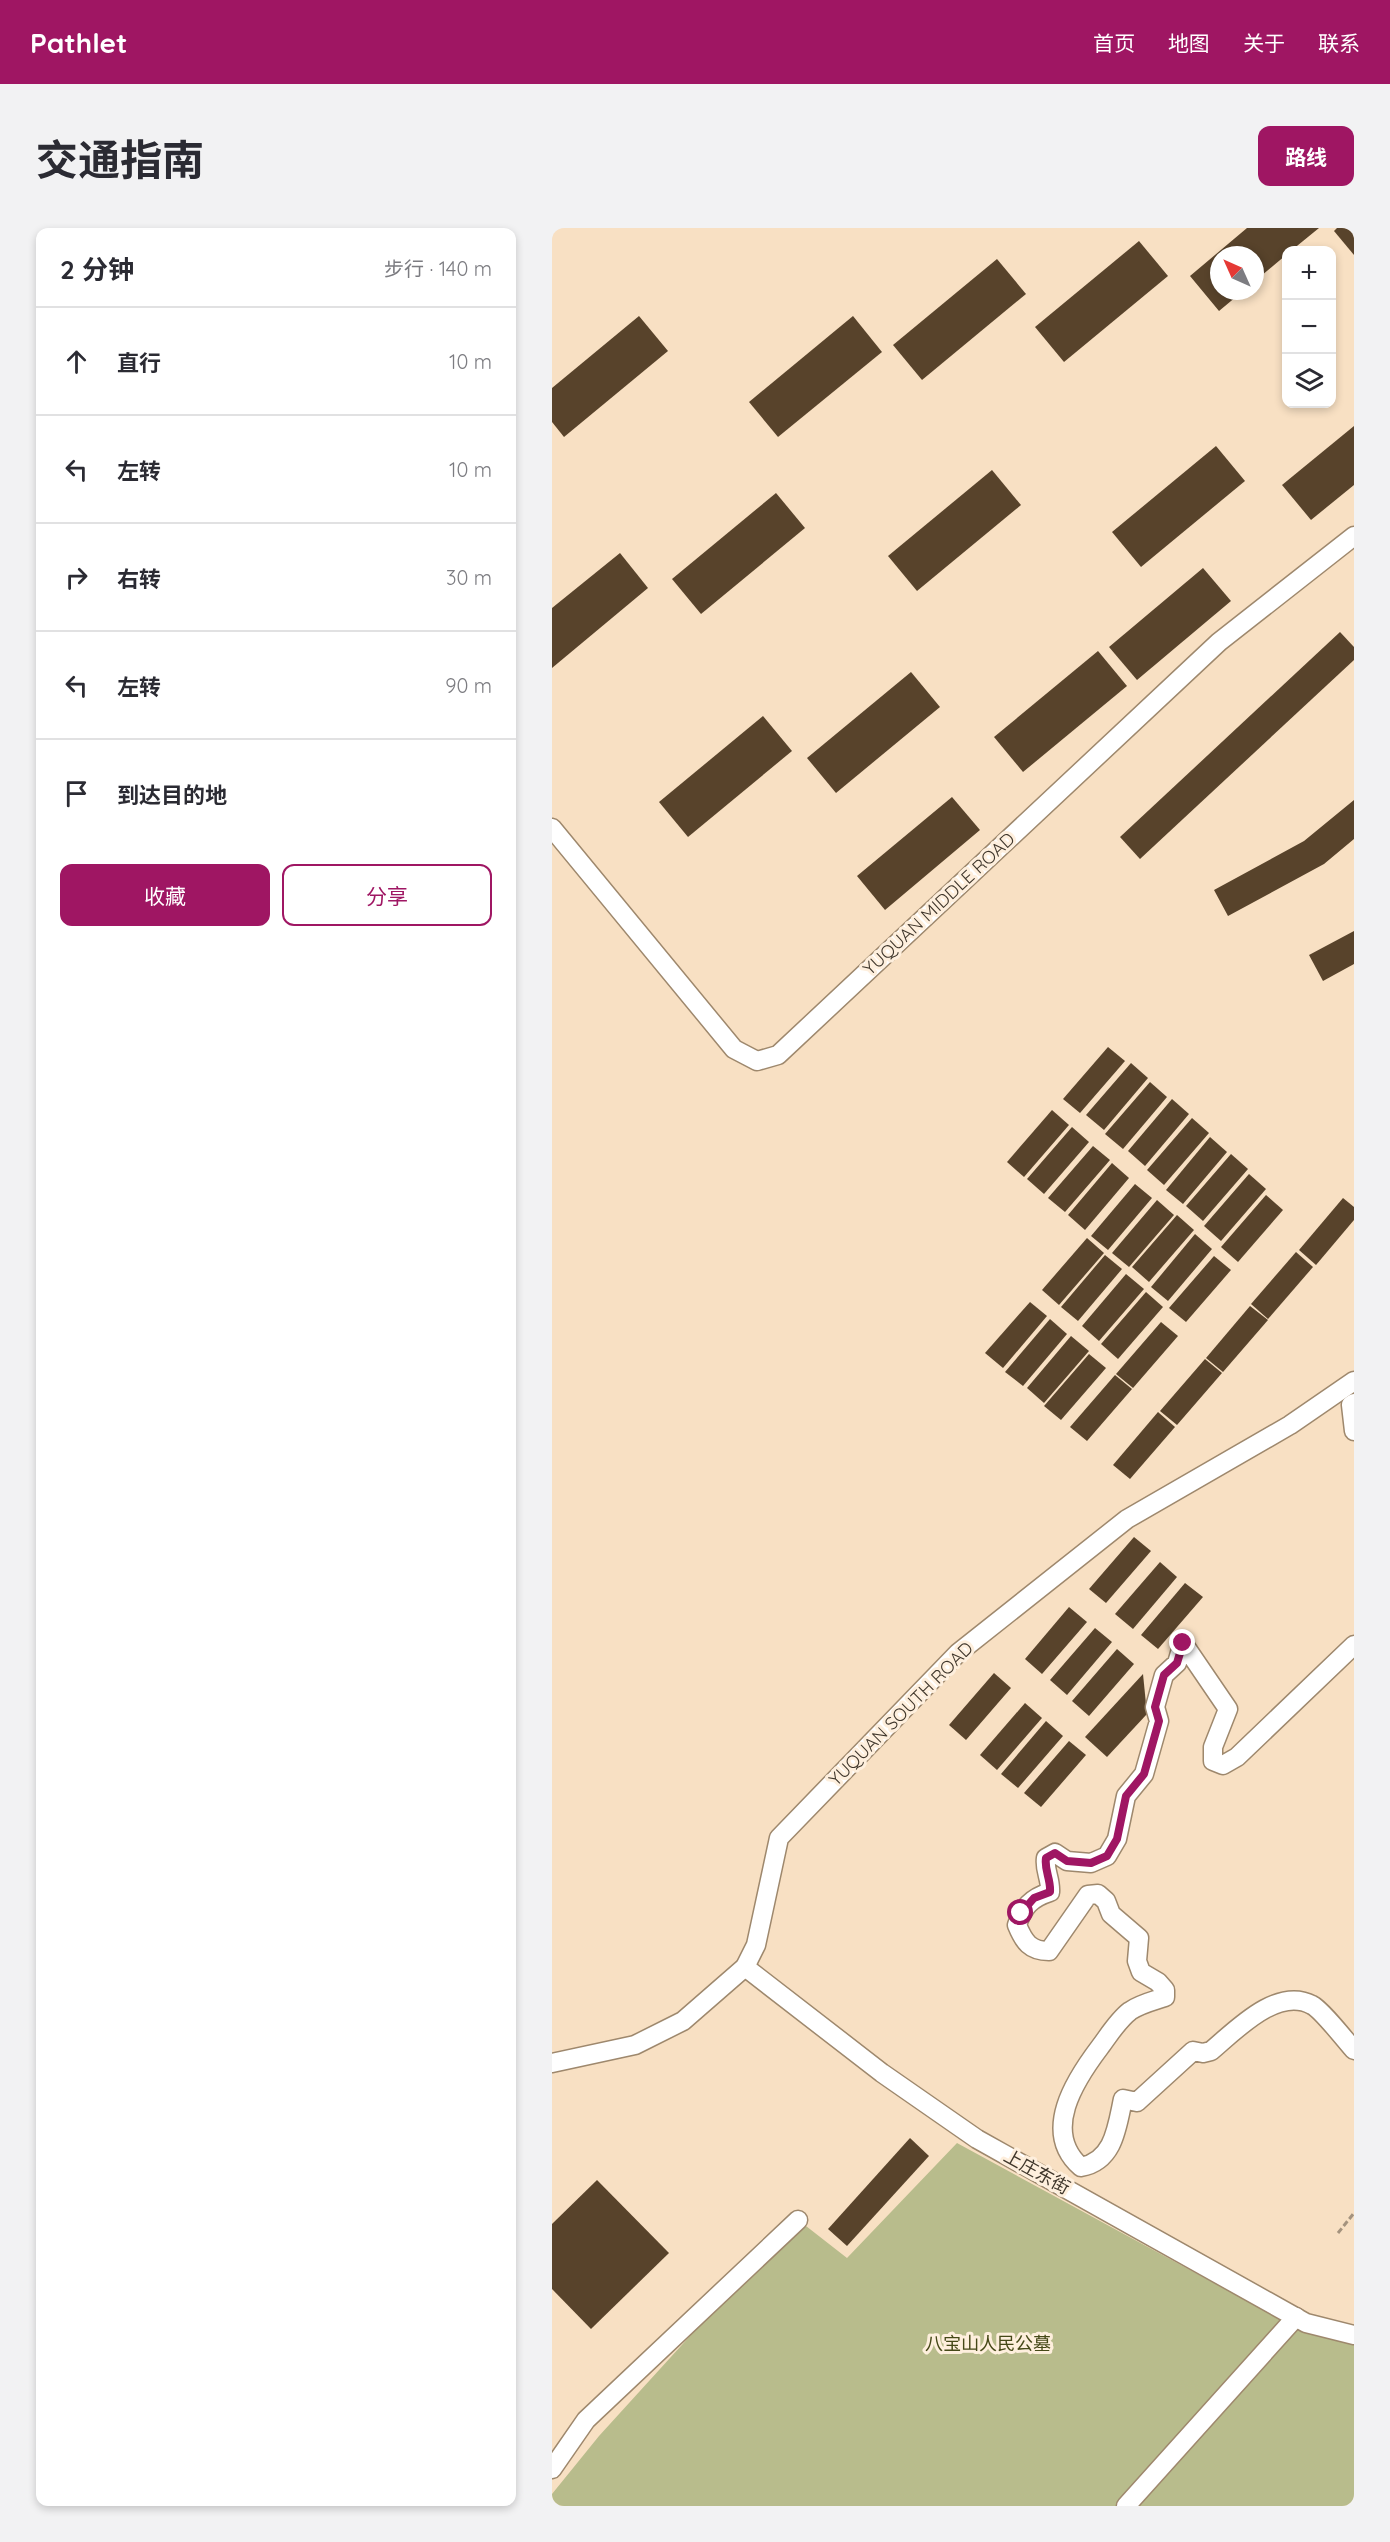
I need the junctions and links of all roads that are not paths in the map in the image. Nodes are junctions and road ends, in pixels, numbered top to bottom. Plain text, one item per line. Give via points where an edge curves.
1 (1354, 536) edge
2 (552, 828) edge
3 (1354, 1382) edge
4 (1354, 1403) edge
5 (1354, 1431) edge
6 (1354, 1645) edge
7 (745, 1967) junction
8 (1354, 2050) edge
9 (552, 2063) edge
10 (798, 2220) dead end
11 (1296, 2317) junction
12 (1354, 2335) edge
13 (552, 2469) edge
14 (1126, 2506) edge

1 - 2 street, YUQUAN MIDDLE ROAD via 1219,642 777,1055 757,1061 734,1049
3 - 7 street, YUQUAN SOUTH ROAD via 1290,1425 1127,1519 958,1653 779,1838 756,1945
4 - 5 street
6 - 8 street via 1237,1757 1223,1765 1213,1761 1213,1747 1228,1709 1183,1643 1177,1663 1164,1675 1155,1707 1159,1721 1144,1774 1126,1796 1117,1839 1107,1856 1091,1863 1067,1861 1055,1853 1046,1858 1050,1892 1034,1898 1021,1913 1017,1925 1029,1947 1049,1951 1088,1895 1098,1894 1111,1914 1139,1938 1137,1961 1141,1972 1165,1990 1164,1997 1130,2011 1115,2027 1066,2099 1065,2140 1073,2160 1081,2167 1093,2165 1115,2140 1123,2099 1137,2102 1193,2051 1212,2051 1256,2013 1276,2004 1293,2000 1313,2005
7 - 9 street, YUQUAN SOUTH ROAD via 683,2021 635,2045
7 - 11 street, 上庄东街 via 882,2073 977,2139
10 - 13 street via 586,2420
11 - 12 street, 上庄东街
11 - 14 street

